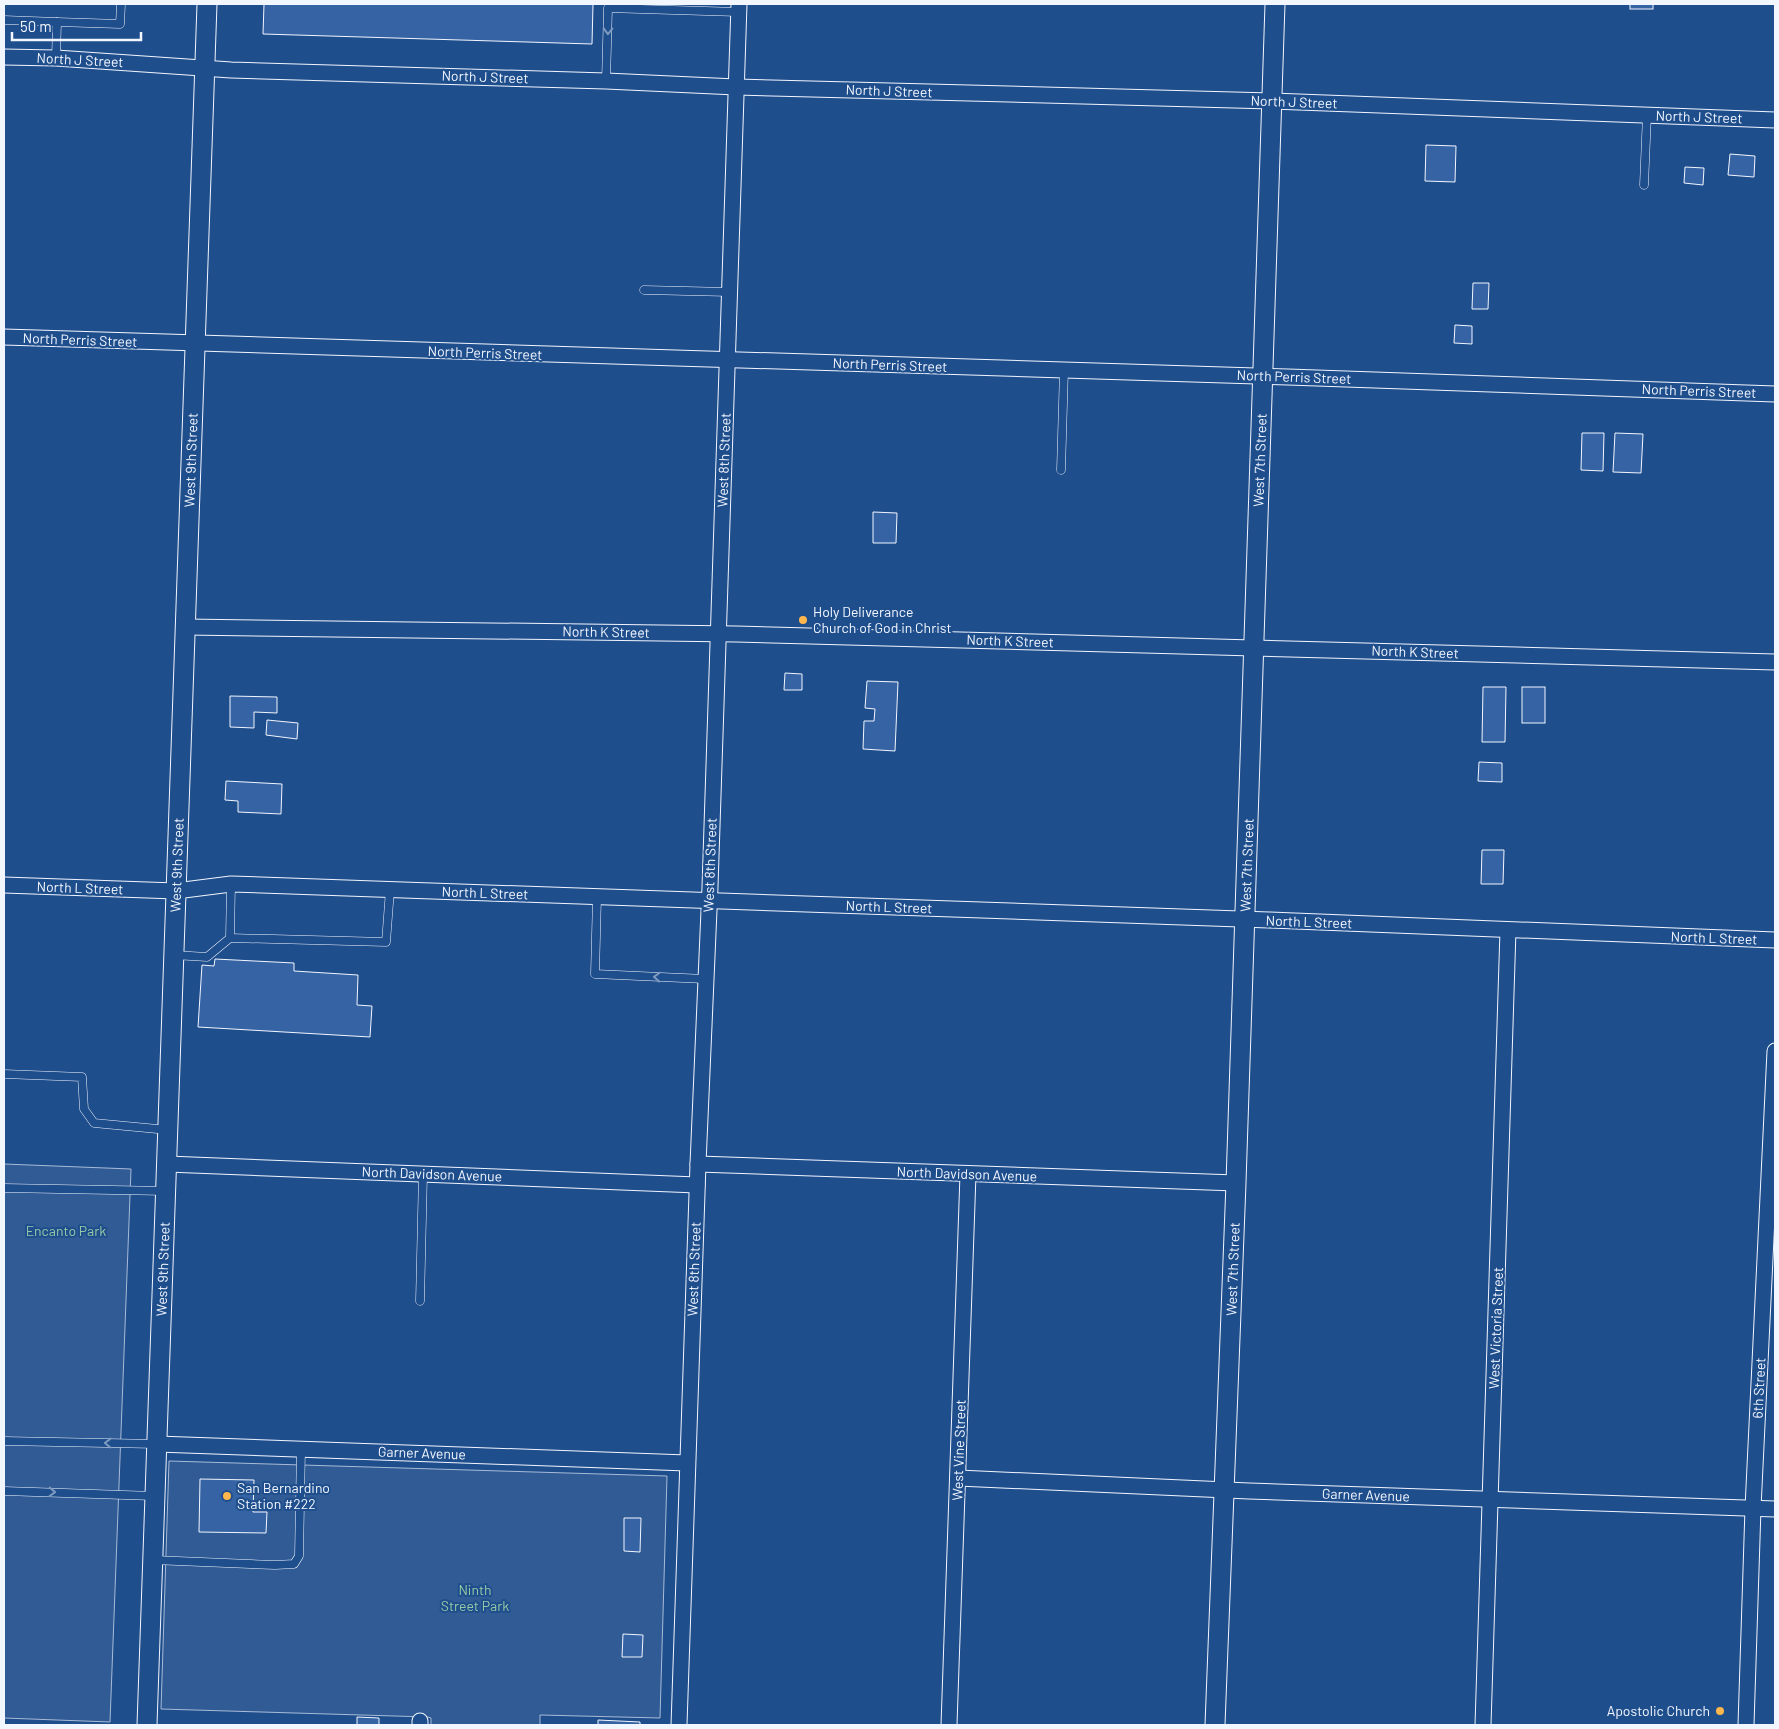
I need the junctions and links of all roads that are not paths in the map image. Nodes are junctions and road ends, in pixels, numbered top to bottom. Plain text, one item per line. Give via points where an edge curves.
1 (121, 4) edge
2 (207, 4) edge
3 (1275, 4) edge
4 (738, 8) edge
5 (4, 20) edge
6 (57, 22) junction
7 (4, 57) edge
8 (56, 58) junction
9 (205, 68) junction
10 (606, 81) junction
11 (736, 87) junction
12 (1272, 101) junction
13 (1647, 116) junction
14 (1775, 120) edge
15 (1644, 185) dead end
16 (644, 290) dead end
17 (729, 292) junction
18 (4, 337) edge
19 (195, 344) junction
20 (727, 361) junction
21 (1064, 370) junction
22 (1263, 376) junction
23 (1775, 394) edge
24 (1060, 470) dead end
25 (186, 627) junction
26 (718, 633) junction
27 (1254, 648) junction
28 (1775, 662) edge
29 (231, 884) junction
30 (4, 885) edge
31 (176, 890) junction
32 (390, 890) junction
33 (597, 897) junction
34 (709, 901) junction
35 (1245, 920) junction
36 (1508, 930) junction
37 (230, 938) junction
38 (1775, 940) edge
39 (174, 955) junction
40 (705, 979) junction
41 (1775, 1051) edge
42 (4, 1074) edge
43 (168, 1130) junction
44 (167, 1164) junction
45 (698, 1164) junction
46 (423, 1174) junction
47 (968, 1174) junction
48 (1236, 1183) junction
49 (697, 1185) junction
50 (4, 1188) edge
51 (166, 1191) junction
52 (420, 1301) dead end
53 (4, 1441) edge
54 (157, 1444) junction
55 (302, 1449) junction
56 (687, 1463) junction
57 (958, 1478) junction
58 (1225, 1490) junction
59 (4, 1491) edge
60 (155, 1496) junction
61 (1490, 1499) junction
62 (1752, 1508) junction
63 (1775, 1509) edge
64 (153, 1560) junction
65 (147, 1725) edge
66 (679, 1725) edge
67 (949, 1725) edge
68 (1215, 1725) edge
69 (1483, 1725) edge
70 (1746, 1725) edge

1 - 6 lane via 120,24
2 - 9 street, West 9th Street
3 - 12 street, West 7th Street
4 -> 10 lane via 608,8
4 - 11 street, West 8th Street
5 - 6 lane
6 - 8 lane
7 - 8 street, North J Street
8 - 9 street, North J Street
9 - 10 street, North J Street
9 - 19 street, West 9th Street
10 - 11 street, North J Street
11 - 12 street, North J Street
11 - 17 street, West 8th Street
12 - 13 street, North J Street
12 - 22 street, West 7th Street
13 - 14 street, North J Street
13 - 15 lane
16 - 17 lane
17 - 20 street, West 8th Street
18 - 19 street, North Perris Street
19 - 20 street, North Perris Street
19 - 25 street, West 9th Street
20 - 21 street, North Perris Street
20 - 26 street, West 8th Street
21 - 22 street, North Perris Street
21 - 24 lane
22 - 23 street, North Perris Street
22 - 27 street, West 7th Street
25 - 26 street, North K Street
25 - 31 street, West 9th Street
26 - 27 street, North K Street
26 - 34 street, West 8th Street
27 - 28 street, North K Street
27 - 35 street, West 7th Street
29 - 31 street, North L Street
29 - 32 street, North L Street
29 - 37 lane
30 - 31 street, North L Street
31 - 39 street, West 9th Street
32 - 33 street, North L Street
32 - 37 lane via 386,942
33 - 34 street, North L Street
40 -> 33 lane via 595,974
34 - 35 street, North L Street
34 - 40 street, West 8th Street
35 - 36 street, North L Street
35 - 48 street, West 7th Street
36 - 38 street, North L Street
36 - 61 street, West Victoria Street
37 - 39 lane via 207,957
39 - 43 street, West 9th Street
40 - 45 street, West 8th Street
41 - 62 street, 6th Street
42 - 43 lane via 82,1077 84,1109 94,1123
43 - 44 street, West 9th Street
44 - 46 street, North Davidson Avenue
44 - 51 street, West 9th Street
45 - 47 street, North Davidson Avenue
45 - 49 street, West 8th Street
46 - 49 street, North Davidson Avenue
46 - 52 lane
47 - 48 street, North Davidson Avenue
47 - 57 street, West Vine Street
48 - 58 street, West 7th Street
49 - 56 street, West 8th Street
50 - 51 lane
51 - 54 street, West 9th Street
54 -> 53 lane
54 - 55 street, Garner Avenue
54 - 60 street, West 9th Street
55 - 56 street, Garner Avenue
55 - 64 lane via 299,1556 294,1564
56 - 66 street, West 8th Street
57 - 58 street, Garner Avenue
57 - 67 street, West Vine Street
58 - 61 street, Garner Avenue
58 - 68 street, West 7th Street
59 -> 60 lane
60 - 64 street, West 9th Street
61 - 62 street, Garner Avenue
61 - 69 street, West Victoria Street
62 - 63 street, Garner Avenue
62 - 70 street, 6th Street
64 - 65 street, West 9th Street

